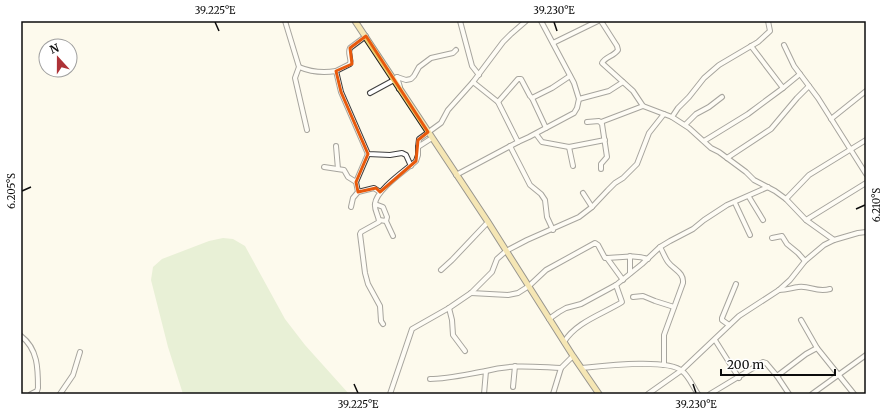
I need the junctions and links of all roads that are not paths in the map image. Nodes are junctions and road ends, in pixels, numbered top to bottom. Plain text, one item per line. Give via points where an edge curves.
1 (285, 21) edge
2 (356, 21) edge
3 (460, 21) edge
4 (526, 21) edge
5 (541, 21) edge
6 (598, 21) edge
7 (601, 21) edge
8 (768, 21) edge
9 (366, 36) junction
10 (553, 44) junction
11 (784, 45) dead end
12 (751, 46) junction
13 (456, 50) dead end
14 (299, 67) junction
15 (336, 71) junction
16 (800, 74) junction
17 (479, 75) junction
18 (570, 76) junction
19 (394, 80) junction
20 (473, 82) junction
21 (623, 82) junction
22 (809, 86) junction
23 (783, 88) junction
24 (400, 89) junction
25 (866, 91) edge
26 (370, 93) dead end
27 (722, 97) dead end
28 (532, 98) junction
29 (579, 99) junction
30 (498, 102) junction
31 (643, 106) junction
32 (664, 114) junction
33 (672, 117) junction
34 (832, 119) junction
35 (587, 122) dead end
36 (601, 122) junction
37 (685, 125) junction
38 (546, 128) junction
39 (307, 130) dead end
40 (428, 132) junction
41 (536, 134) junction
42 (432, 138) junction
43 (605, 140) junction
44 (866, 140) edge
45 (704, 141) junction
46 (518, 142) junction
47 (336, 146) dead end
48 (510, 146) junction
49 (418, 147) junction
50 (569, 147) junction
51 (851, 150) junction
52 (368, 154) junction
53 (727, 158) junction
54 (411, 166) junction
55 (573, 166) dead end
56 (324, 167) dead end
57 (338, 169) junction
58 (601, 169) dead end
59 (456, 174) junction
60 (866, 174) edge
61 (356, 182) junction
62 (866, 183) edge
63 (768, 187) junction
64 (358, 192) junction
65 (380, 192) junction
66 (583, 193) dead end
67 (749, 197) junction
68 (786, 199) junction
69 (735, 202) junction
70 (375, 204) junction
71 (351, 207) dead end
72 (592, 207) junction
73 (379, 220) junction
74 (763, 220) dead end
75 (806, 220) junction
76 (386, 221) junction
77 (488, 222) junction
78 (553, 230) junction
79 (866, 232) edge
80 (750, 235) dead end
81 (393, 236) dead end
82 (772, 238) dead end
83 (834, 240) junction
84 (660, 247) junction
85 (506, 251) junction
86 (630, 256) junction
87 (607, 258) junction
88 (648, 260) junction
89 (805, 261) junction
90 (441, 270) dead end
91 (630, 273) junction
92 (623, 280) junction
93 (736, 284) dead end
94 (616, 285) junction
95 (529, 286) junction
96 (830, 289) dead end
97 (779, 290) junction
98 (471, 293) junction
99 (634, 297) dead end
100 (674, 307) junction
101 (449, 308) junction
102 (549, 319) junction
103 (801, 320) dead end
104 (383, 324) dead end
105 (729, 325) junction
106 (22, 339) edge
107 (715, 340) junction
108 (564, 342) junction
109 (817, 348) junction
110 (465, 351) dead end
111 (80, 352) dead end
112 (866, 355) edge
113 (573, 356) junction
114 (516, 366) junction
115 (664, 366) junction
116 (561, 368) junction
117 (582, 368) junction
118 (682, 370) junction
119 (486, 371) junction
120 (838, 374) junction
121 (777, 376) junction
122 (739, 378) junction
123 (430, 379) dead end
124 (513, 387) dead end
125 (37, 391) junction
126 (31, 394) edge
127 (42, 394) edge
128 (60, 394) edge
129 (390, 394) edge
130 (484, 394) edge
131 (553, 394) edge
132 (599, 394) edge
133 (648, 394) edge
134 (698, 394) edge
135 (710, 394) edge
136 (789, 394) edge
137 (813, 394) edge
138 (854, 394) edge

1 - 14 street
2 - 9 main road
3 - 17 street via 472,66
4 - 17 street via 503,42
5 - 10 street
6 - 10 street
7 - 21 street via 618,50 602,63
8 - 12 street via 770,31
9 - 15 street via 350,48 350,64
9 - 19 main road
10 - 18 street
11 - 16 street
12 - 23 street
12 - 33 street via 719,65 704,78
13 - 24 street via 431,58 419,67 410,79 397,76
14 - 15 street via 324,73
14 - 39 street via 296,78
15 - 52 street via 341,92
16 - 22 street
16 - 23 street
17 - 20 street
18 - 28 street
18 - 29 street
19 - 24 main road
19 - 26 street
20 - 30 street
20 - 40 street via 448,110 441,123
21 - 29 street via 609,90
21 - 31 street
22 - 34 street
22 - 53 street via 771,129
23 - 45 street via 748,114
24 - 40 main road
25 - 34 street
27 - 37 street via 696,114
28 - 30 street via 518,78
28 - 38 street
29 - 38 street via 574,113
30 - 46 street
31 - 32 street
31 - 36 street
32 - 33 street
32 - 72 street via 649,133 637,164
33 - 37 street
34 - 51 street
35 - 36 street
36 - 43 street
37 - 45 street
38 - 41 street
40 - 42 main road
40 - 49 street via 419,139
41 - 46 street
41 - 50 street via 542,142
42 - 49 street
42 - 59 main road
43 - 50 street
43 - 58 street via 607,157 601,164
44 - 51 street
45 - 53 street
46 - 48 street
47 - 57 street
48 - 59 street
48 - 78 street via 530,185 545,200 547,217
49 - 54 street via 416,161
50 - 55 street
51 - 60 street
51 - 68 street via 809,176
52 - 54 street via 402,153 406,155
52 - 61 street
53 - 63 street via 754,180
54 - 65 street
56 - 57 street
57 - 61 street via 344,170 348,177
59 - 77 main road
61 - 64 street
62 - 75 street
63 - 67 street
63 - 68 street
64 - 65 street via 374,188
64 - 71 street
65 - 70 street
66 - 72 street
67 - 69 street
67 - 74 street
68 - 75 street
69 - 80 street
69 - 84 street
70 - 73 street
70 - 76 street via 383,207
72 - 78 street via 579,217
73 - 76 street
73 - 104 street via 361,232 360,238 365,274 380,306
75 - 83 street
76 - 81 street
77 - 85 main road
77 - 90 street
78 - 85 street
79 - 83 street
82 - 89 street via 782,236
83 - 89 street
84 - 88 street
84 - 100 street via 667,262 683,278
85 - 95 main road
85 - 98 street via 497,259 492,272
86 - 87 street
86 - 88 street
86 - 91 street
87 - 92 street
87 - 95 street via 595,243 546,270
88 - 91 street
89 - 97 street
91 - 92 street
92 - 94 street
93 - 105 street via 722,318
94 - 102 street via 580,304 566,308
94 - 108 street via 622,302 573,331
95 - 98 street via 518,293 508,295
95 - 102 main road
96 - 97 street via 823,291 798,287
97 - 105 street
98 - 101 street
99 - 100 street via 643,296
100 - 115 street via 664,335
101 - 110 street via 454,334
101 - 129 street via 412,329
102 - 108 main road
103 - 109 street
105 - 107 street
106 - 125 street via 32,348 37,363
107 - 118 street
107 - 122 street
108 - 113 main road
109 - 120 street
109 - 121 street
111 - 128 street via 73,374
112 - 120 street
113 - 116 street
113 - 117 main road
114 - 116 street
114 - 119 street
114 - 124 street
115 - 117 street via 640,363
115 - 118 street
116 - 131 street
117 - 132 main road
118 - 133 street
118 - 134 street
119 - 123 street via 455,375 445,379
119 - 130 street
120 - 137 street
120 - 138 street
121 - 122 street via 764,362
121 - 136 street
122 - 135 street
125 - 126 street
125 - 127 street

